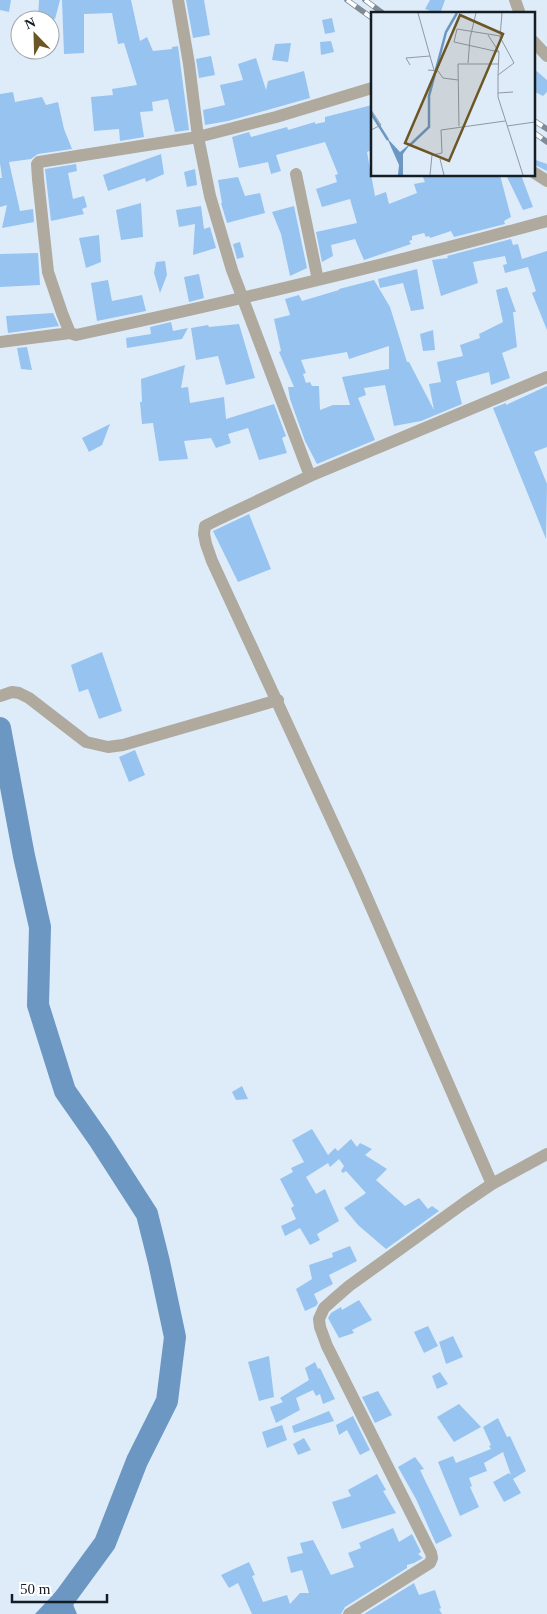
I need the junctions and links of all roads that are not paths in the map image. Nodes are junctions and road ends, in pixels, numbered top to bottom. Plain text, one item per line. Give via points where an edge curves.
1 (178, 0) edge
2 (515, 0) edge
3 (519, 12) edge
4 (534, 42) edge
5 (547, 56) edge
6 (371, 88) edge
7 (198, 138) junction
8 (534, 173) edge
9 (296, 174) dead end
10 (547, 181) edge
11 (547, 221) edge
12 (318, 280) junction
13 (243, 299) junction
14 (70, 333) junction
15 (0, 342) edge
16 (547, 377) edge
17 (310, 476) junction
18 (3, 695) edge
19 (278, 700) junction
20 (547, 1154) edge
21 (492, 1184) junction
22 (349, 1614) edge

1 - 7 street
2 - 3 street
4 - 5 street
6 - 7 street
7 - 13 street via 215,215
7 - 14 street via 42,160 37,164 48,272
8 - 10 street
9 - 12 street
11 - 12 street
12 - 13 street
13 - 14 street via 76,335
13 - 17 street
14 - 15 street
16 - 17 street
17 - 19 street via 205,526 204,534 212,562
18 - 19 street via 19,693 81,738 108,747
19 - 21 street
20 - 21 street
21 - 22 street via 349,1286 324,1308 319,1319 327,1346 432,1558 430,1563

